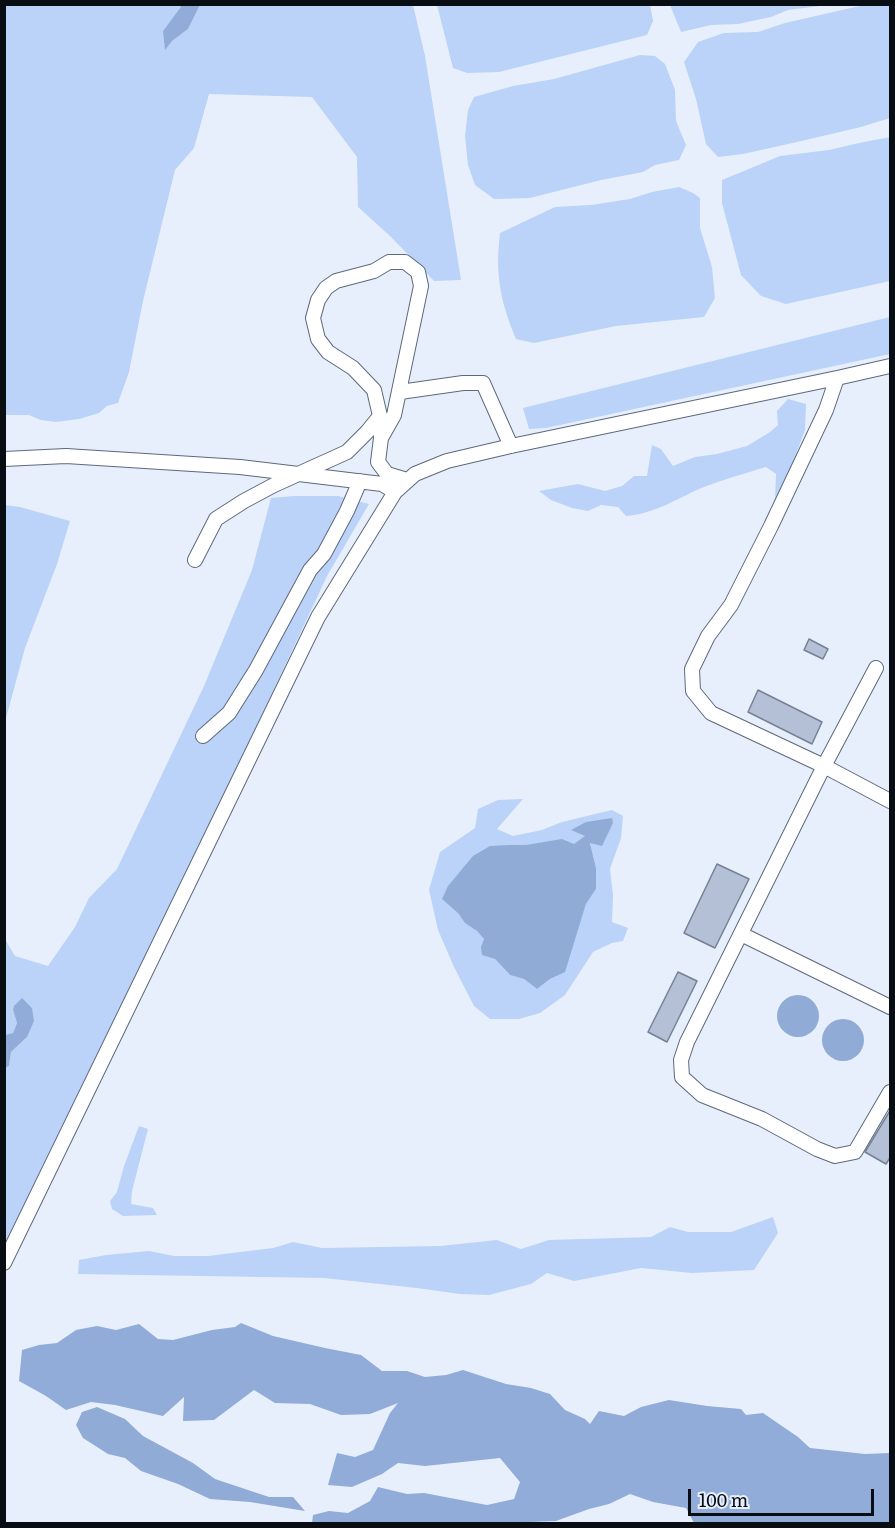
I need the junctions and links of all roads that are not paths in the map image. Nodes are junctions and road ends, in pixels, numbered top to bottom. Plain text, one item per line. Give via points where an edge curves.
1 (891, 366) edge
2 (837, 378) junction
3 (400, 392) junction
4 (381, 416) junction
5 (381, 438) junction
6 (511, 446) junction
7 (4, 459) edge
8 (299, 474) junction
9 (407, 480) junction
10 (360, 482) junction
11 (395, 492) junction
12 (195, 560) dead end
13 (876, 668) dead end
14 (203, 736) dead end
15 (824, 766) junction
16 (891, 801) edge
17 (741, 934) junction
18 (891, 1007) edge
19 (891, 1092) edge
20 (4, 1263) edge

1 - 2 street
2 - 6 street
2 - 15 street via 771,526 731,605 708,636 692,669 693,691 711,713
3 - 4 street via 421,286 418,272 405,262 389,262 326,288 314,318 318,339 328,352 353,368 374,390
3 - 5 street via 394,415
3 - 6 street via 483,383
4 - 5 street
4 - 8 street via 347,452
5 - 9 street via 378,462 387,474
6 - 9 street via 447,461
7 - 8 street via 66,456
8 - 10 street
8 - 12 street via 216,519
9 - 11 street
10 - 11 street via 382,484
10 - 14 street via 324,554 310,570 256,670 229,713
11 - 20 street via 318,617
13 - 15 street
15 - 16 street
15 - 17 street
17 - 18 street
17 - 19 street via 687,1042 681,1060 682,1077 702,1095 762,1119 835,1156 855,1152

